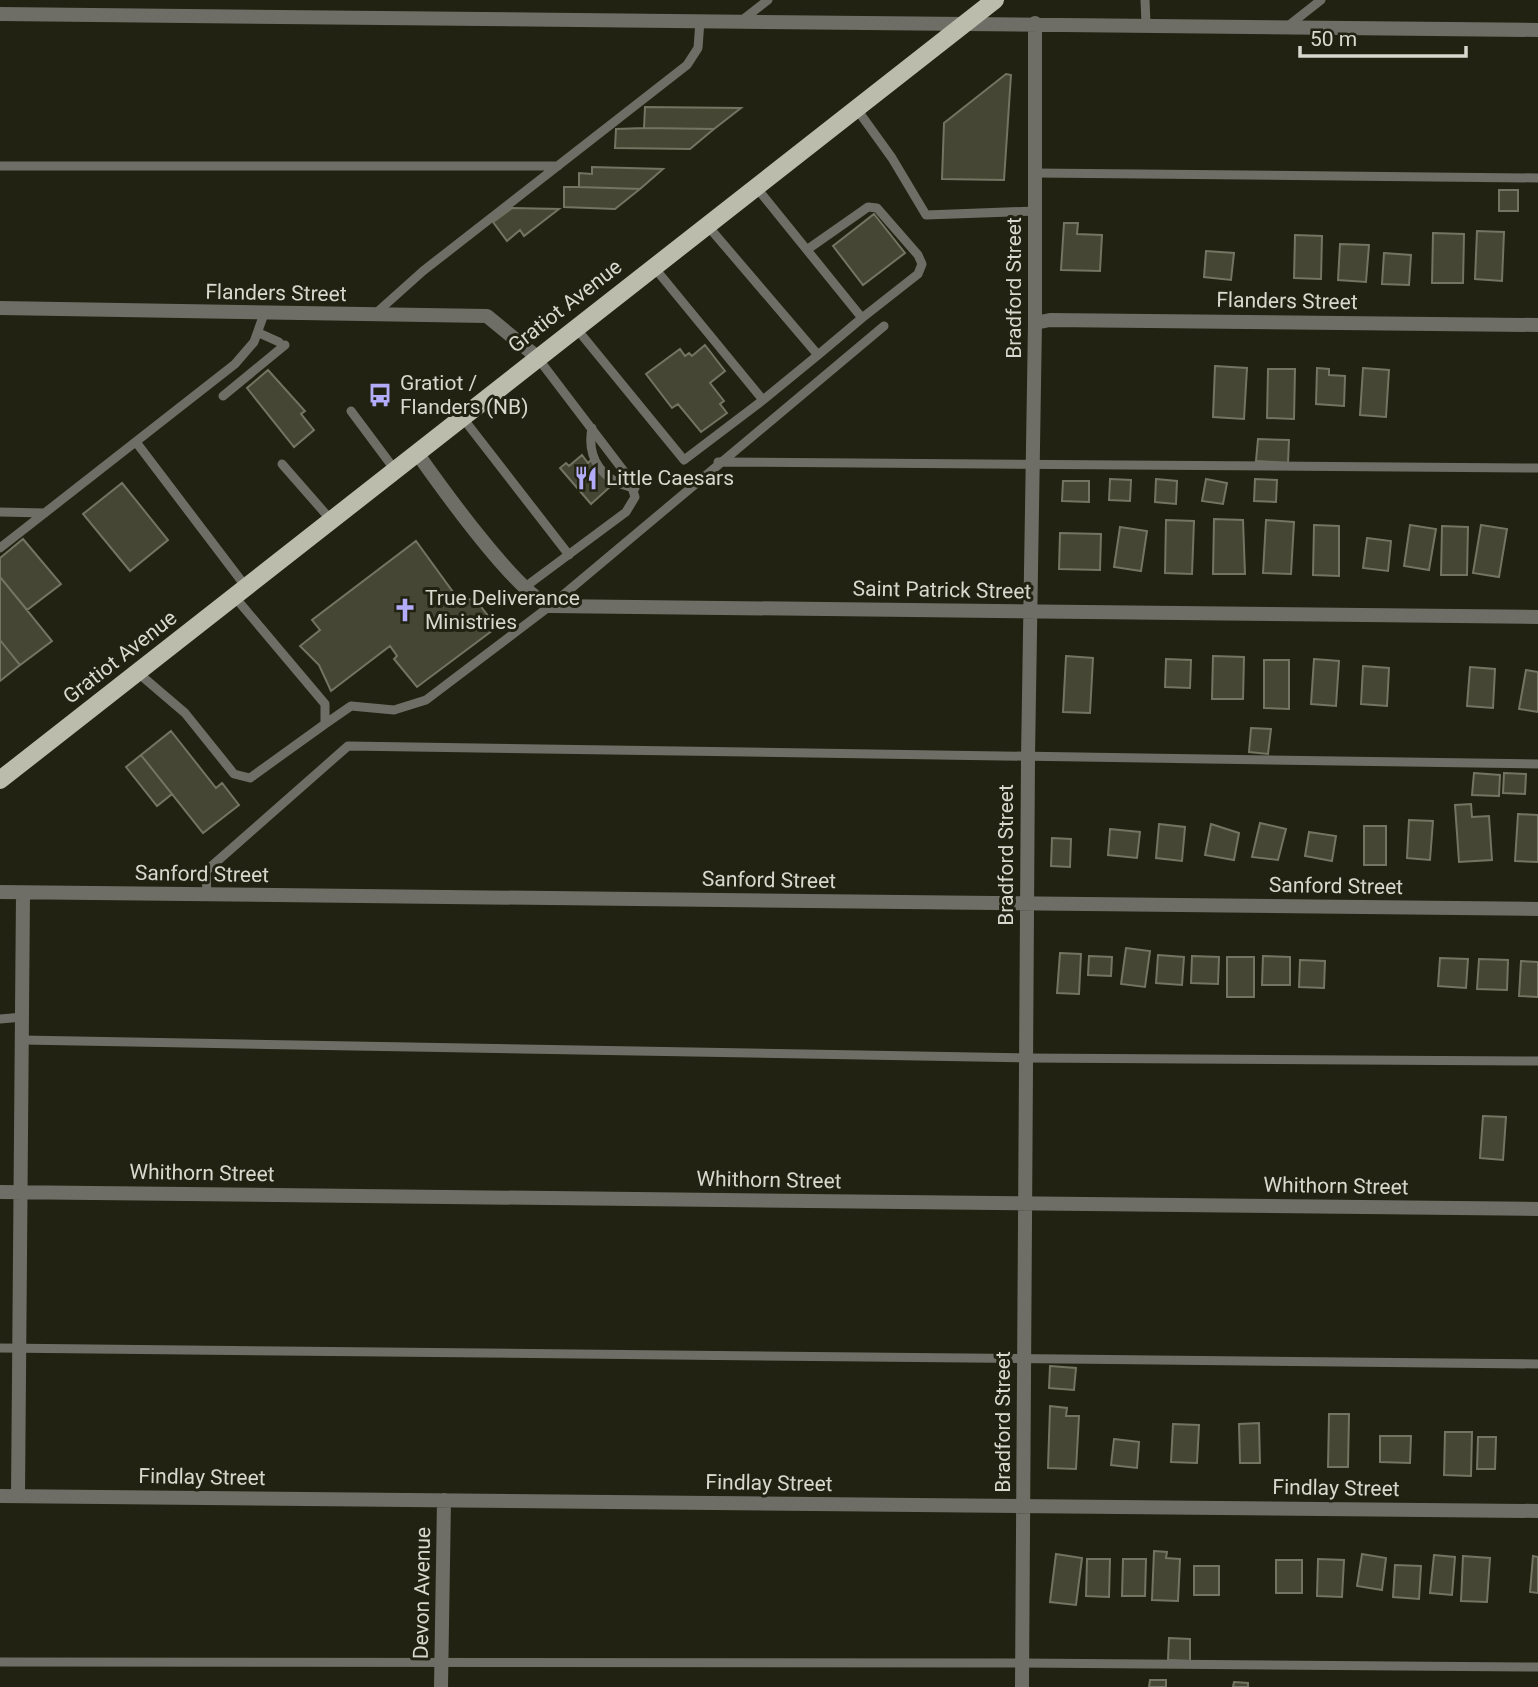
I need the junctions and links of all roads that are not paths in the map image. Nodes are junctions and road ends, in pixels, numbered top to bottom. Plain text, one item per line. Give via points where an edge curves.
1 (768, 0) edge
2 (995, 0) edge
3 (1145, 0) edge
4 (1321, 0) edge
5 (0, 14) edge
6 (700, 21) junction
7 (740, 22) junction
8 (965, 23) junction
9 (1035, 23) junction
10 (1146, 24) junction
11 (1288, 26) junction
12 (1538, 30) edge
13 (856, 108) junction
14 (0, 166) edge
15 (558, 166) junction
16 (1035, 173) junction
17 (1538, 178) edge
18 (756, 187) junction
19 (1035, 211) junction
20 (707, 225) junction
21 (808, 248) junction
22 (653, 266) junction
23 (0, 308) edge
24 (264, 313) junction
25 (373, 316) junction
26 (862, 318) junction
27 (1035, 323) junction
28 (1538, 325) edge
29 (884, 326) dead end
30 (575, 327) junction
31 (259, 332) junction
32 (818, 355) junction
33 (537, 357) junction
34 (217, 389) junction
35 (763, 400) junction
36 (351, 411) dead end
37 (462, 417) junction
38 (592, 428) junction
39 (136, 442) junction
40 (417, 453) junction
41 (719, 462) junction
42 (1033, 463) junction
43 (282, 464) dead end
44 (1538, 468) edge
45 (395, 470) junction
46 (635, 488) junction
47 (0, 512) edge
48 (45, 513) junction
49 (331, 520) junction
50 (0, 548) edge
51 (569, 555) junction
52 (525, 587) junction
53 (240, 592) junction
54 (550, 606) junction
55 (1031, 612) junction
56 (1538, 617) edge
57 (137, 673) junction
58 (325, 724) junction
59 (1028, 757) junction
60 (1538, 764) edge
61 (0, 780) edge
62 (0, 892) edge
63 (23, 893) junction
64 (206, 895) junction
65 (1027, 904) junction
66 (1538, 909) edge
67 (23, 1017) junction
68 (0, 1019) edge
69 (22, 1040) junction
70 (1026, 1058) junction
71 (1538, 1061) edge
72 (0, 1192) edge
73 (20, 1192) junction
74 (1026, 1203) junction
75 (1538, 1209) edge
76 (0, 1348) edge
77 (19, 1349) junction
78 (1025, 1358) junction
79 (1538, 1364) edge
80 (0, 1496) edge
81 (18, 1496) junction
82 (444, 1500) junction
83 (1024, 1506) junction
84 (1538, 1511) edge
85 (0, 1662) edge
86 (1022, 1662) junction
87 (442, 1663) junction
88 (1538, 1667) edge
89 (441, 1687) edge
90 (1022, 1687) edge

1 - 7 lane
2 - 8 main road, Gratiot Avenue
3 - 10 lane
4 - 11 lane
5 - 6 street
6 - 7 street
6 - 15 lane via 698,48 687,65
7 - 8 street
8 - 9 street
8 - 13 main road, Gratiot Avenue
9 - 10 street
9 - 16 street, Bradford Street
10 - 11 street
11 - 12 street
13 - 18 main road, Gratiot Avenue
13 - 19 lane via 926,215
14 - 15 lane
15 - 25 lane
16 - 17 lane
16 - 19 street, Bradford Street
18 - 20 main road, Gratiot Avenue
18 - 21 lane
19 - 27 street, Bradford Street
20 - 22 main road, Gratiot Avenue
20 - 32 lane
21 - 26 lane
21 - 26 lane via 868,207 877,208 918,255 922,264 919,274
22 - 30 main road, Gratiot Avenue
22 - 35 lane
23 - 24 street, Flanders Street
24 - 25 street, Flanders Street
24 - 31 lane
25 - 33 street, Flanders Street via 487,316
26 - 32 lane
27 - 28 street, Flanders Street
27 - 42 street, Bradford Street
29 - 41 lane
30 - 33 main road, Gratiot Avenue
30 - 35 lane via 684,460
31 - 34 lane
31 - 34 lane via 282,343
32 - 35 lane
33 - 37 main road, Gratiot Avenue
33 - 38 lane
34 - 39 lane
36 - 45 lane
37 - 40 main road, Gratiot Avenue
37 - 51 lane
38 - 46 lane
38 - 46 lane via 593,459 612,481
39 - 48 lane
39 - 53 lane
40 - 45 main road, Gratiot Avenue
40 - 52 street
41 - 42 lane
41 - 54 lane
42 - 44 lane
42 - 55 street, Bradford Street
43 - 49 lane
45 - 49 main road, Gratiot Avenue
46 - 51 lane via 626,512
47 - 48 lane
48 - 50 lane
49 - 53 main road, Gratiot Avenue
51 - 52 lane
52 - 54 street
53 - 57 main road, Gratiot Avenue
53 - 58 lane via 325,704
54 - 55 street, Saint Patrick Street
54 - 58 lane via 426,700 394,709 351,706
55 - 56 street, Saint Patrick Street
55 - 59 street, Bradford Street
57 - 58 lane via 185,713 234,774 250,778
57 - 61 main road, Gratiot Avenue
59 - 60 lane
59 - 64 lane via 348,746 206,871
59 - 65 street, Bradford Street
62 - 63 street, Sanford Street
63 - 64 street, Sanford Street
63 - 67 street
64 - 65 street, Sanford Street
65 - 66 street, Sanford Street
65 - 70 street, Bradford Street
67 - 68 lane
67 - 69 street
69 - 70 lane
69 - 73 street
70 - 71 lane
70 - 74 street, Bradford Street
72 - 73 street, Whithorn Street
73 - 74 street, Whithorn Street
73 - 77 street
74 - 75 street, Whithorn Street
74 - 78 street, Bradford Street
76 - 77 lane
77 - 78 lane
77 - 81 street
78 - 79 lane
78 - 83 street, Bradford Street
80 - 81 street, Findlay Street
81 - 82 street, Findlay Street
82 - 83 street, Findlay Street
82 - 87 street, Devon Avenue
83 - 84 street, Findlay Street
83 - 86 street, Bradford Street
85 - 87 lane
86 - 87 lane
86 - 88 lane
86 - 90 street, Bradford Street
87 - 89 street, Devon Avenue

